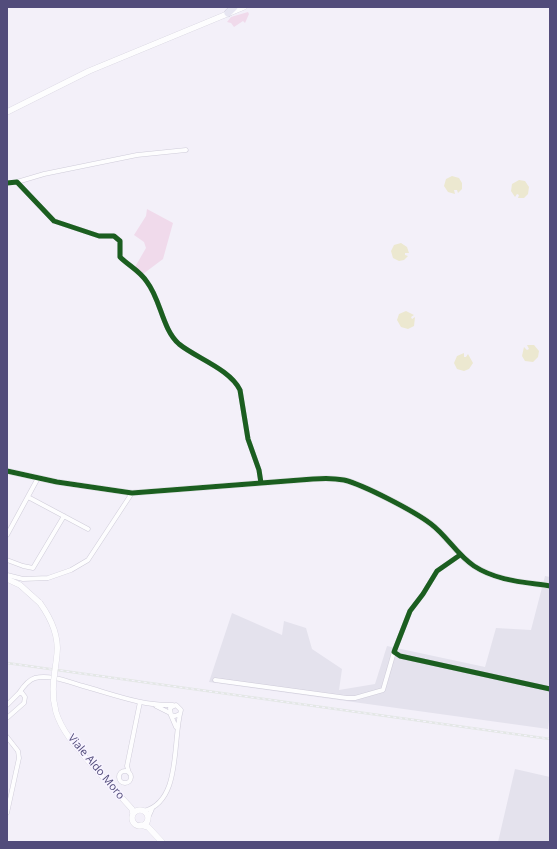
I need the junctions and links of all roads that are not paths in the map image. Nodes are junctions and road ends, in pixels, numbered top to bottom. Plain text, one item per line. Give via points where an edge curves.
1 (234, 7) edge
2 (244, 7) edge
3 (228, 13) junction
4 (7, 112) edge
5 (186, 150) dead end
6 (17, 182) junction
7 (7, 183) edge
8 (7, 471) edge
9 (38, 478) junction
10 (261, 483) junction
11 (132, 492) junction
12 (28, 497) junction
13 (64, 516) junction
14 (88, 529) dead end
15 (7, 536) edge
16 (460, 555) junction
17 (7, 560) edge
18 (7, 575) edge
19 (7, 579) edge
20 (550, 586) edge
21 (394, 652) junction
22 (215, 680) dead end
23 (550, 689) edge
24 (20, 693) junction
25 (140, 702) junction
26 (7, 705) edge
27 (154, 705) junction
28 (173, 705) junction
29 (170, 713) junction
30 (180, 714) junction
31 (7, 718) edge
32 (177, 730) junction
33 (7, 737) edge
34 (127, 766) junction
35 (122, 771) junction
36 (129, 773) junction
37 (7, 787) edge
38 (12, 789) junction
39 (154, 807) junction
40 (134, 811) junction
41 (144, 811) junction
42 (7, 814) edge
43 (147, 819) junction
44 (141, 825) junction
45 (148, 827) junction
46 (162, 842) edge

1 - 3 highway
2 - 3 street
3 - 4 street via 89,71
5 - 6 street via 137,156 44,174
6 - 7 street
6 - 10 street via 54,221 99,236 114,236 120,241 120,257 147,282 172,337 237,383 248,438
8 - 9 street
9 - 11 street
9 - 12 street
10 - 11 street
10 - 16 street via 328,478 356,484 418,515 431,524
11 - 18 street via 88,560 71,570 48,578 23,579
12 - 13 street
12 - 15 street
13 - 14 street
13 - 17 street via 33,568
16 - 20 street via 475,566 502,578
16 - 21 street via 437,571 410,611
19 - 40 street, Viale Aldo Moro, bridge via 20,585 40,603 52,623 57,653 52,682 57,713 71,740
21 - 22 street via 383,690 355,698
21 - 23 street via 400,656
24 - 25 street via 30,680 44,678 63,680
24 - 26 street
24 - 31 street via 24,695 25,701
25 - 27 street
25 - 34 street
27 - 28 street
27 - 29 street
28 - 29 street
28 - 30 street via 180,707
29 - 30 street via 175,716
29 - 32 street
30 - 32 street
32 - 39 street via 171,780 162,800
33 - 38 street via 19,756
34 - 35 street
34 - 36 street
35 - 36 street
35 - 36 street via 119,776 123,782 130,780
37 - 38 street
38 - 42 street
39 - 41 street
39 - 43 street
40 - 41 street
40 - 44 street, Viale Aldo Moro via 133,821
41 - 43 street
43 - 44 street
43 - 45 street
44 - 45 street
45 - 46 street

